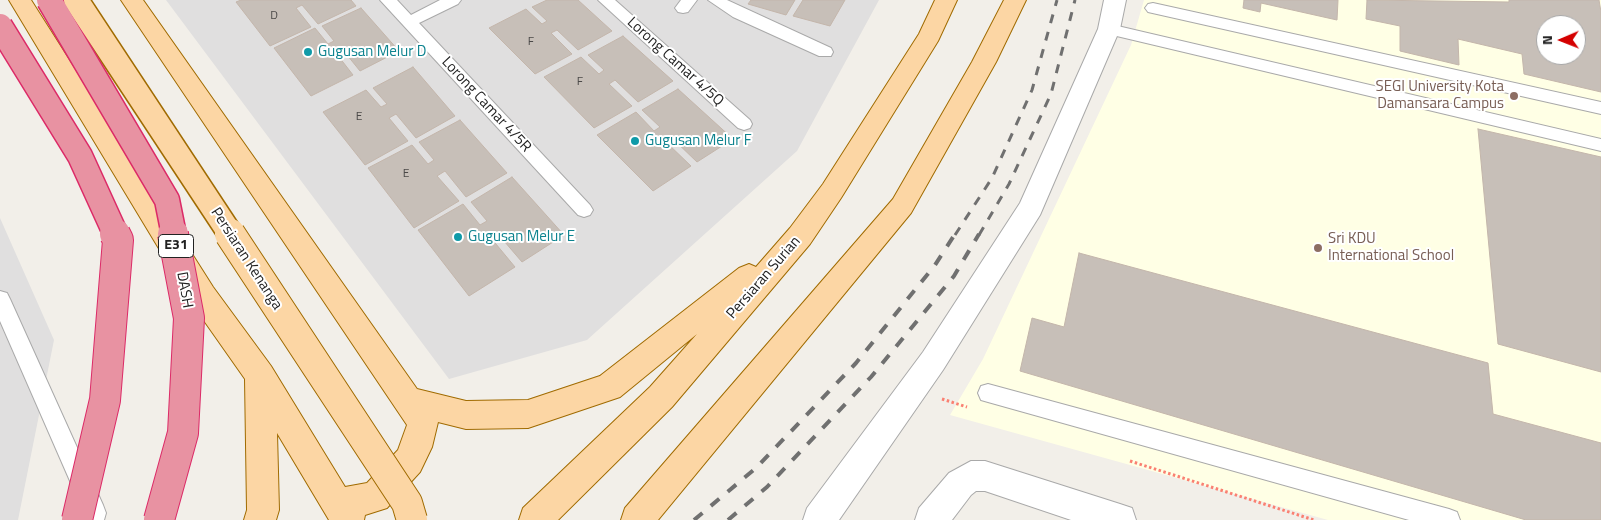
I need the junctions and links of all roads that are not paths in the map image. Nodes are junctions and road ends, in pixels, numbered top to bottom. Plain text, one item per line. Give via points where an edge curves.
1 (20, 0) edge
2 (49, 0) edge
3 (76, 0) edge
4 (132, 0) edge
5 (388, 0) edge
6 (453, 0) edge
7 (606, 0) edge
8 (716, 0) edge
9 (946, 0) edge
10 (1015, 0) edge
11 (1114, 0) edge
12 (1153, 8) dead end
13 (409, 22) junction
14 (0, 26) edge
15 (1109, 29) junction
16 (825, 52) dead end
17 (1601, 108) edge
18 (744, 124) dead end
19 (1601, 145) edge
20 (584, 210) dead end
21 (800, 236) junction
22 (0, 299) edge
23 (260, 376) junction
24 (988, 393) dead end
25 (408, 400) junction
26 (344, 512) edge
27 (77, 520) edge
28 (93, 520) edge
29 (160, 520) edge
30 (260, 520) edge
31 (412, 520) edge
32 (535, 520) edge
33 (637, 520) edge
34 (819, 520) edge
35 (931, 520) edge
36 (1120, 520) edge
37 (1450, 520) edge

1 - 23 main road via 203,296
2 - 29 highway, DASH / E31, bridge via 167,200 189,318 183,433
3 - 31 main road, Persiaran Kenanga, bridge via 407,503
4 - 25 main road
5 - 13 lane, Lorong Camar 4/5R
6 - 13 lane
7 - 18 lane, Lorong Camar 4/5Q
8 - 16 lane
9 - 21 main road, Persiaran Surian via 930,35
10 - 33 main road via 984,62 902,206
11 - 15 street
12 - 17 lane
13 - 20 lane, Lorong Camar 4/5R
14 - 27 highway, bridge via 80,156 118,240 105,400
15 - 19 lane
15 - 34 street via 1030,208 933,361
21 - 25 main road via 609,388 528,414 466,415
21 - 32 main road, Persiaran Surian via 661,397
22 - 28 lane via 96,513
23 - 26 main road
23 - 30 main road via 263,510
24 - 37 lane
25 - 26 main road via 423,423 409,462 376,497
35 - 36 street via 960,484 971,476 985,476

